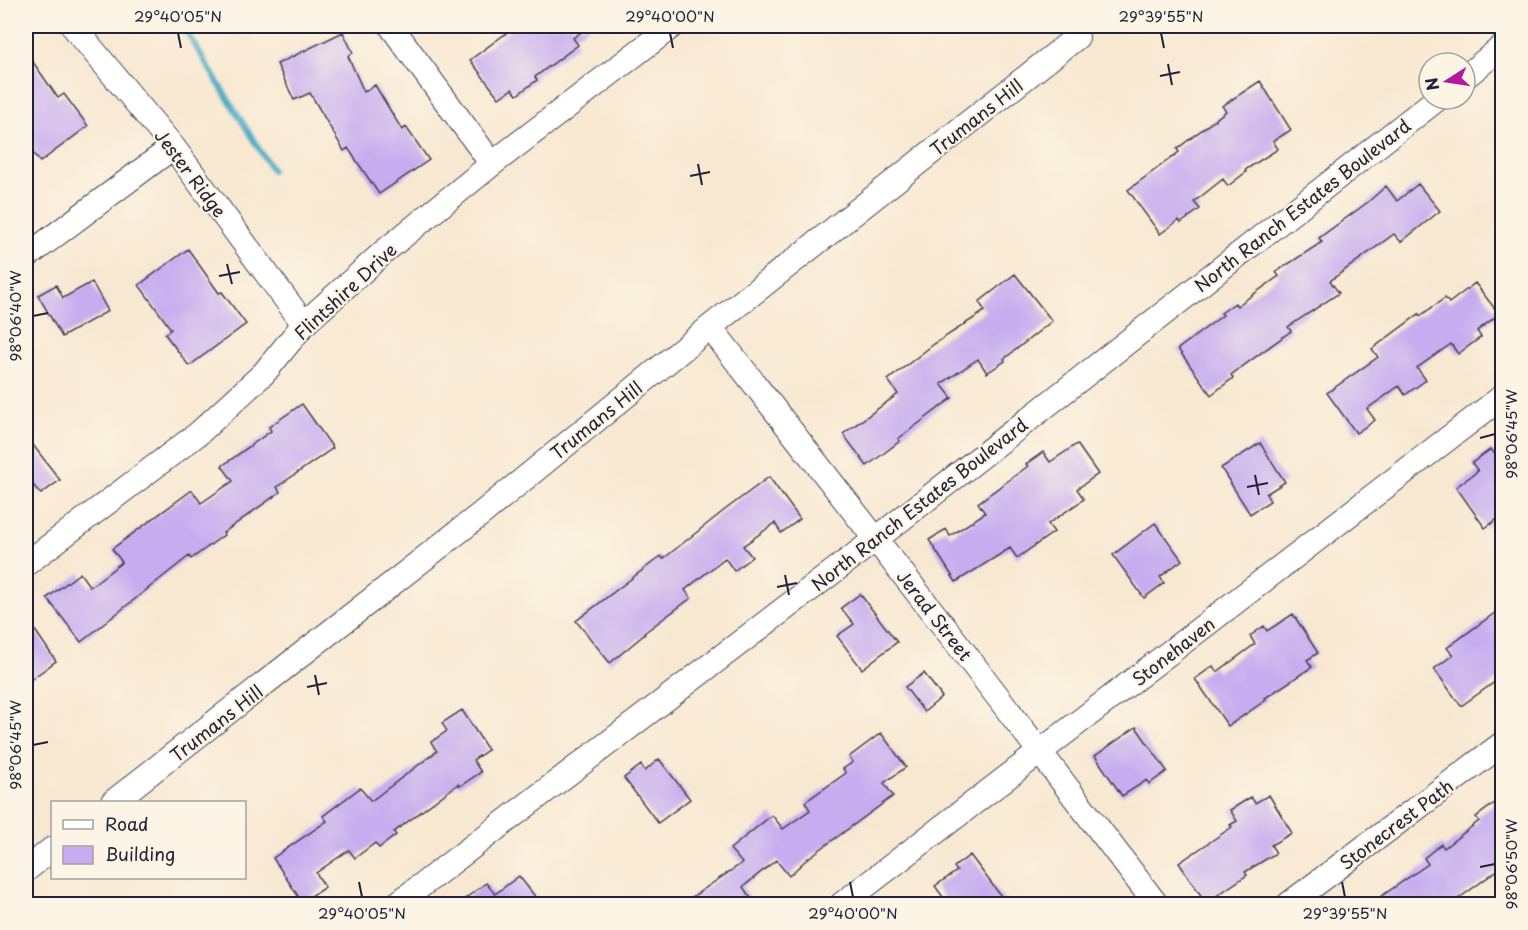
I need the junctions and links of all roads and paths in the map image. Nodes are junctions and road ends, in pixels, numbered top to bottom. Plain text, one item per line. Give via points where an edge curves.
1 (73, 26) edge
2 (392, 26) edge
3 (672, 26) edge
4 (1077, 37) dead end
5 (1503, 47) edge
6 (1477, 68) edge
7 (1422, 111) edge
8 (173, 147) junction
9 (492, 164) junction
10 (26, 256) edge
11 (304, 324) junction
12 (710, 327) junction
13 (1503, 397) edge
14 (876, 539) junction
15 (26, 564) edge
16 (1503, 744) edge
17 (1041, 753) junction
18 (114, 801) edge
19 (51, 850) edge
20 (26, 870) edge
21 (397, 904) edge
22 (842, 904) edge
23 (1156, 904) edge
24 (1288, 904) edge

1 - 8 street, Jester Ridge
2 - 9 street
3 - 9 street, Flintshire Drive
4 - 12 street, Trumans Hill
5 - 6 street
7 - 14 street, North Ranch Estates Boulevard
8 - 10 street
8 - 11 street, Jester Ridge
9 - 11 street, Flintshire Drive via 386,250
11 - 15 street, Flintshire Drive via 264,373 228,408
12 - 14 street, Jerad Street
12 - 18 street, Trumans Hill via 481,514
13 - 17 street, Stonehaven
14 - 17 street, Jerad Street
14 - 21 street, North Ranch Estates Boulevard
16 - 24 street, Stonecrest Path
17 - 22 street, Stonehaven
17 - 23 street, Jerad Street
19 - 20 street

